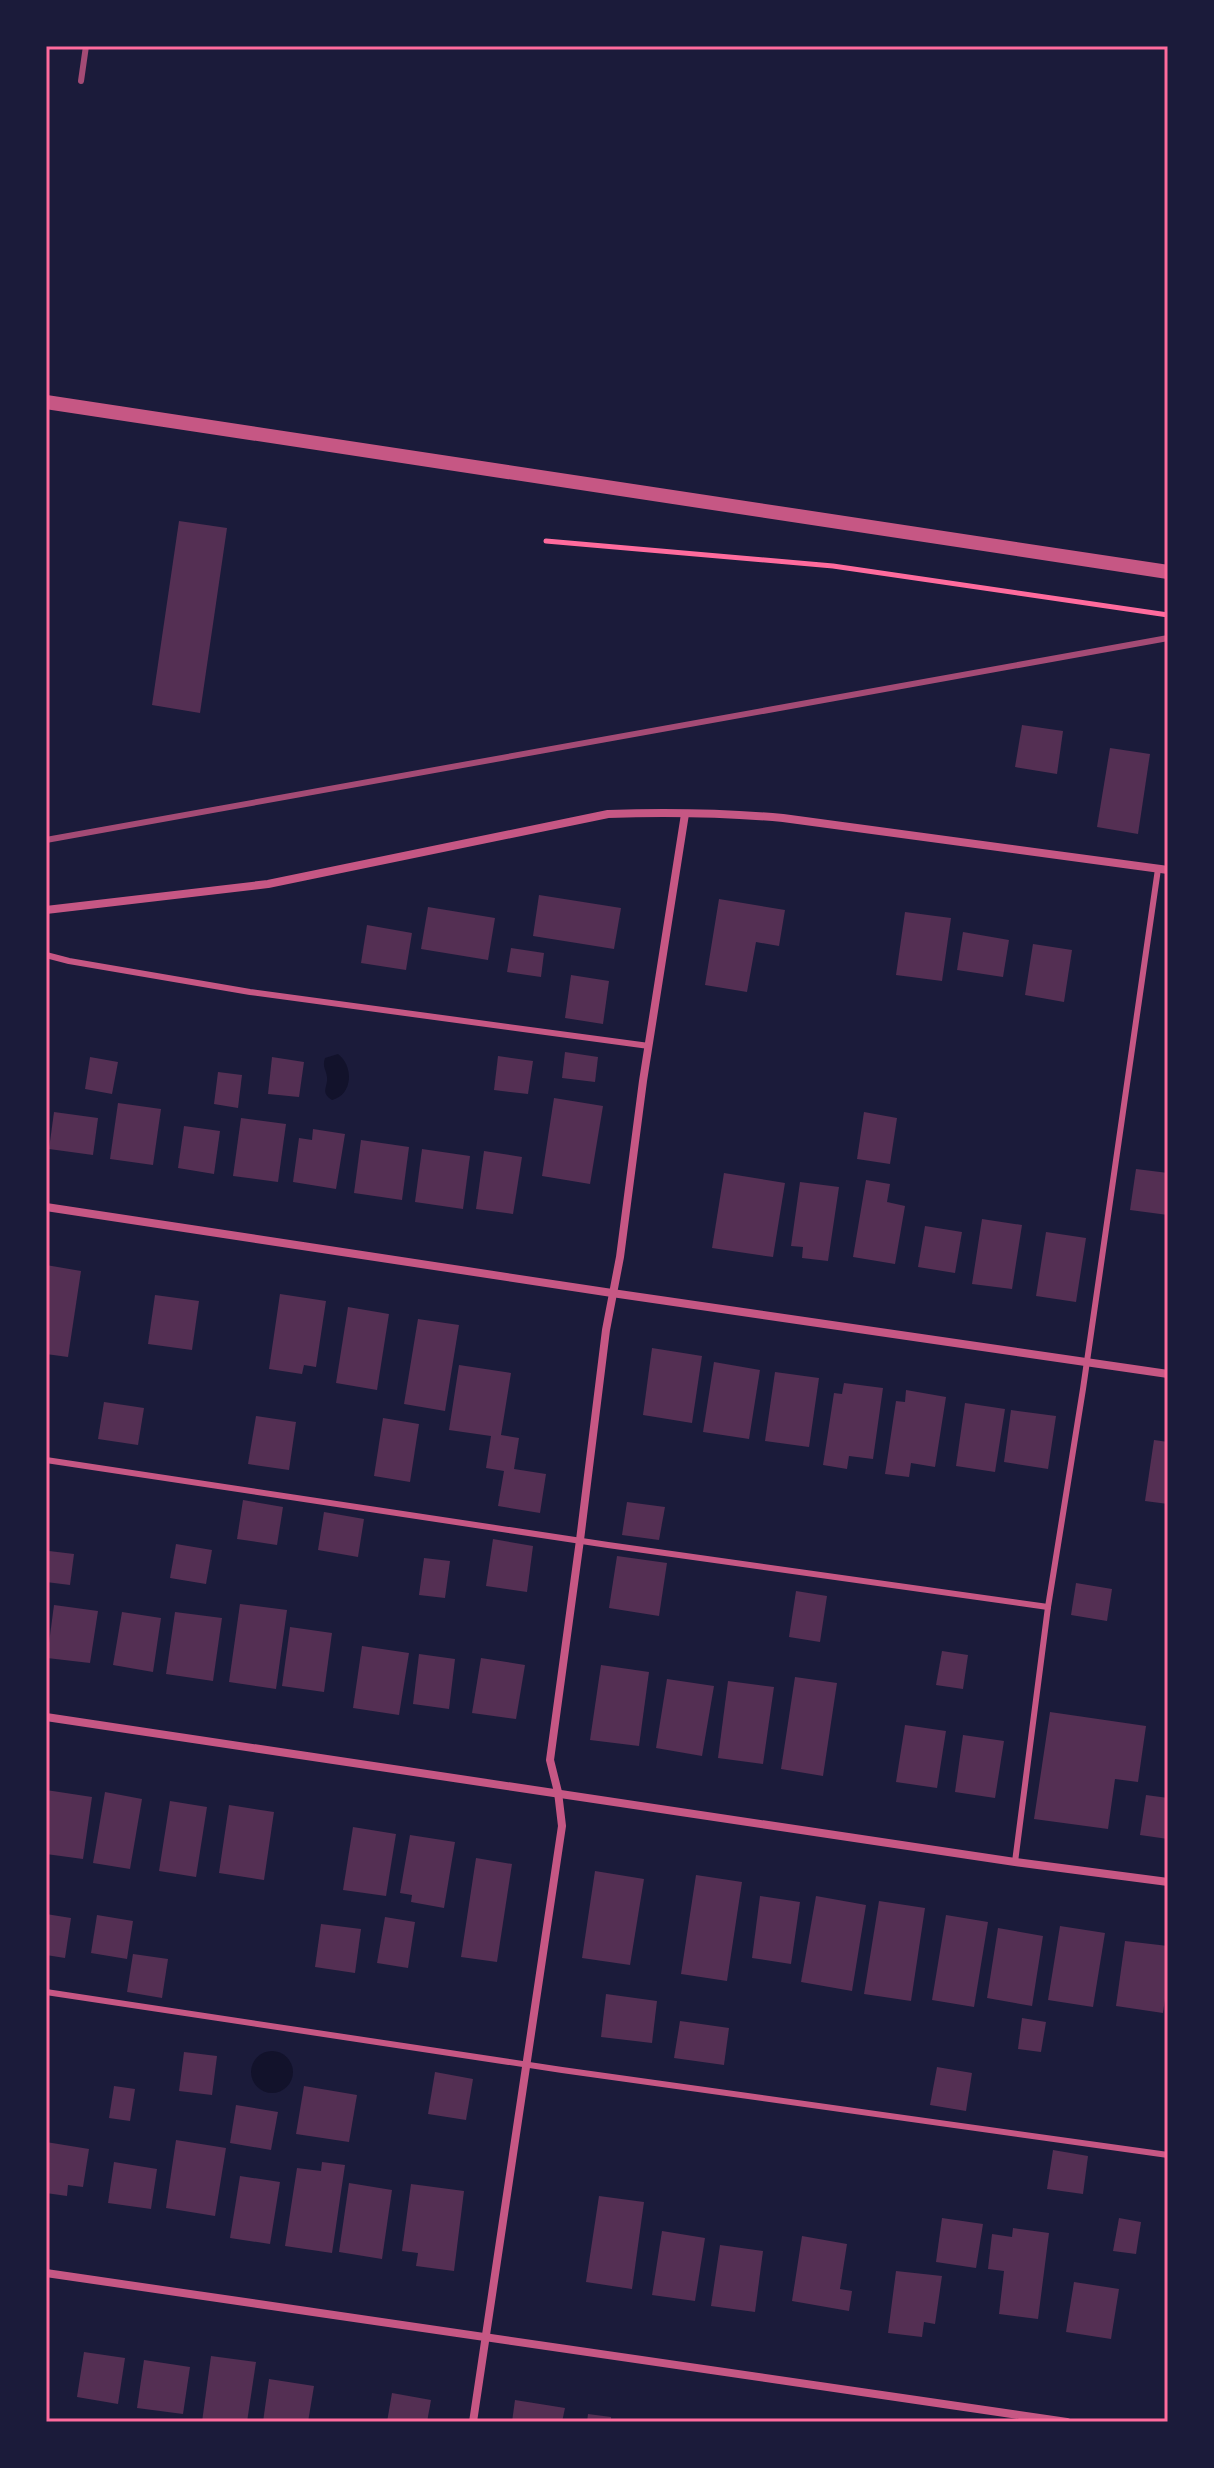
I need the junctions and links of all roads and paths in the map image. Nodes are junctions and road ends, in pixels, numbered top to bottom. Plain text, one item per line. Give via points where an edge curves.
1 (46, 402) edge
2 (546, 541) dead end
3 (1168, 572) edge
4 (1168, 615) edge
5 (685, 814) junction
6 (1163, 869) edge
7 (46, 910) edge
8 (46, 955) edge
9 (649, 1046) junction
10 (46, 1207) edge
11 (612, 1293) junction
12 (1086, 1363) junction
13 (1168, 1374) edge
14 (46, 1460) edge
15 (580, 1540) junction
16 (1048, 1607) junction
17 (46, 1717) edge
18 (558, 1792) junction
19 (1015, 1862) junction
20 (1168, 1882) edge
21 (46, 1992) edge
22 (527, 2063) junction
23 (1168, 2155) edge
24 (46, 2273) edge
25 (486, 2338) junction
26 (473, 2422) edge
27 (1067, 2422) edge

1 - 3 street
2 - 4 path via 833,566
5 - 6 street via 783,818
5 - 7 street via 608,814 268,884
5 - 9 street
6 - 12 lane
8 - 9 lane via 250,992
9 - 11 street
10 - 11 street
11 - 12 street
11 - 15 street
12 - 13 street
12 - 16 lane
14 - 15 lane
15 - 16 lane
15 - 18 street via 550,1760
16 - 19 lane
17 - 18 street
18 - 19 street
18 - 22 street via 562,1826
19 - 20 street
21 - 22 lane
22 - 23 lane
22 - 25 street
24 - 25 street
25 - 26 street
25 - 27 street

